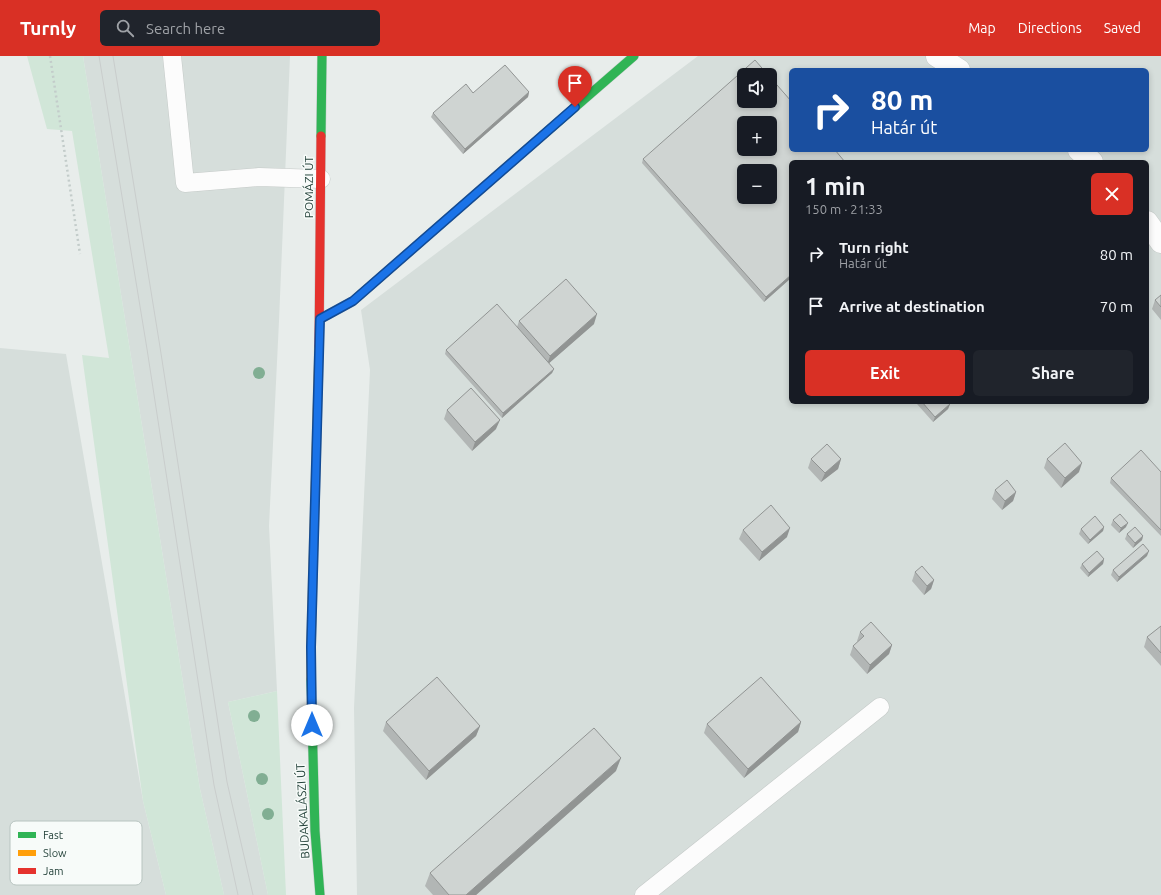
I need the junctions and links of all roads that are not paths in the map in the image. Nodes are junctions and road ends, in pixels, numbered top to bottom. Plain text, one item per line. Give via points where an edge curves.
1 (172, 56) edge
2 (322, 56) edge
3 (634, 56) edge
4 (937, 56) edge
5 (956, 68) edge
6 (1081, 152) edge
7 (1090, 160) edge
8 (321, 179) junction
9 (1149, 225) edge
10 (1161, 242) edge
11 (320, 319) junction
12 (880, 707) dead end
13 (320, 895) edge
14 (644, 895) edge

1 - 8 lane via 185,183 259,177
2 - 8 main road, POMÁZI ÚT
3 - 11 main road via 353,301
4 - 5 street
6 - 7 street
8 - 11 main road, POMÁZI ÚT
9 - 10 street
11 - 13 main road, BUDAKALÁSZI ÚT via 311,655 315,824
12 - 14 lane

